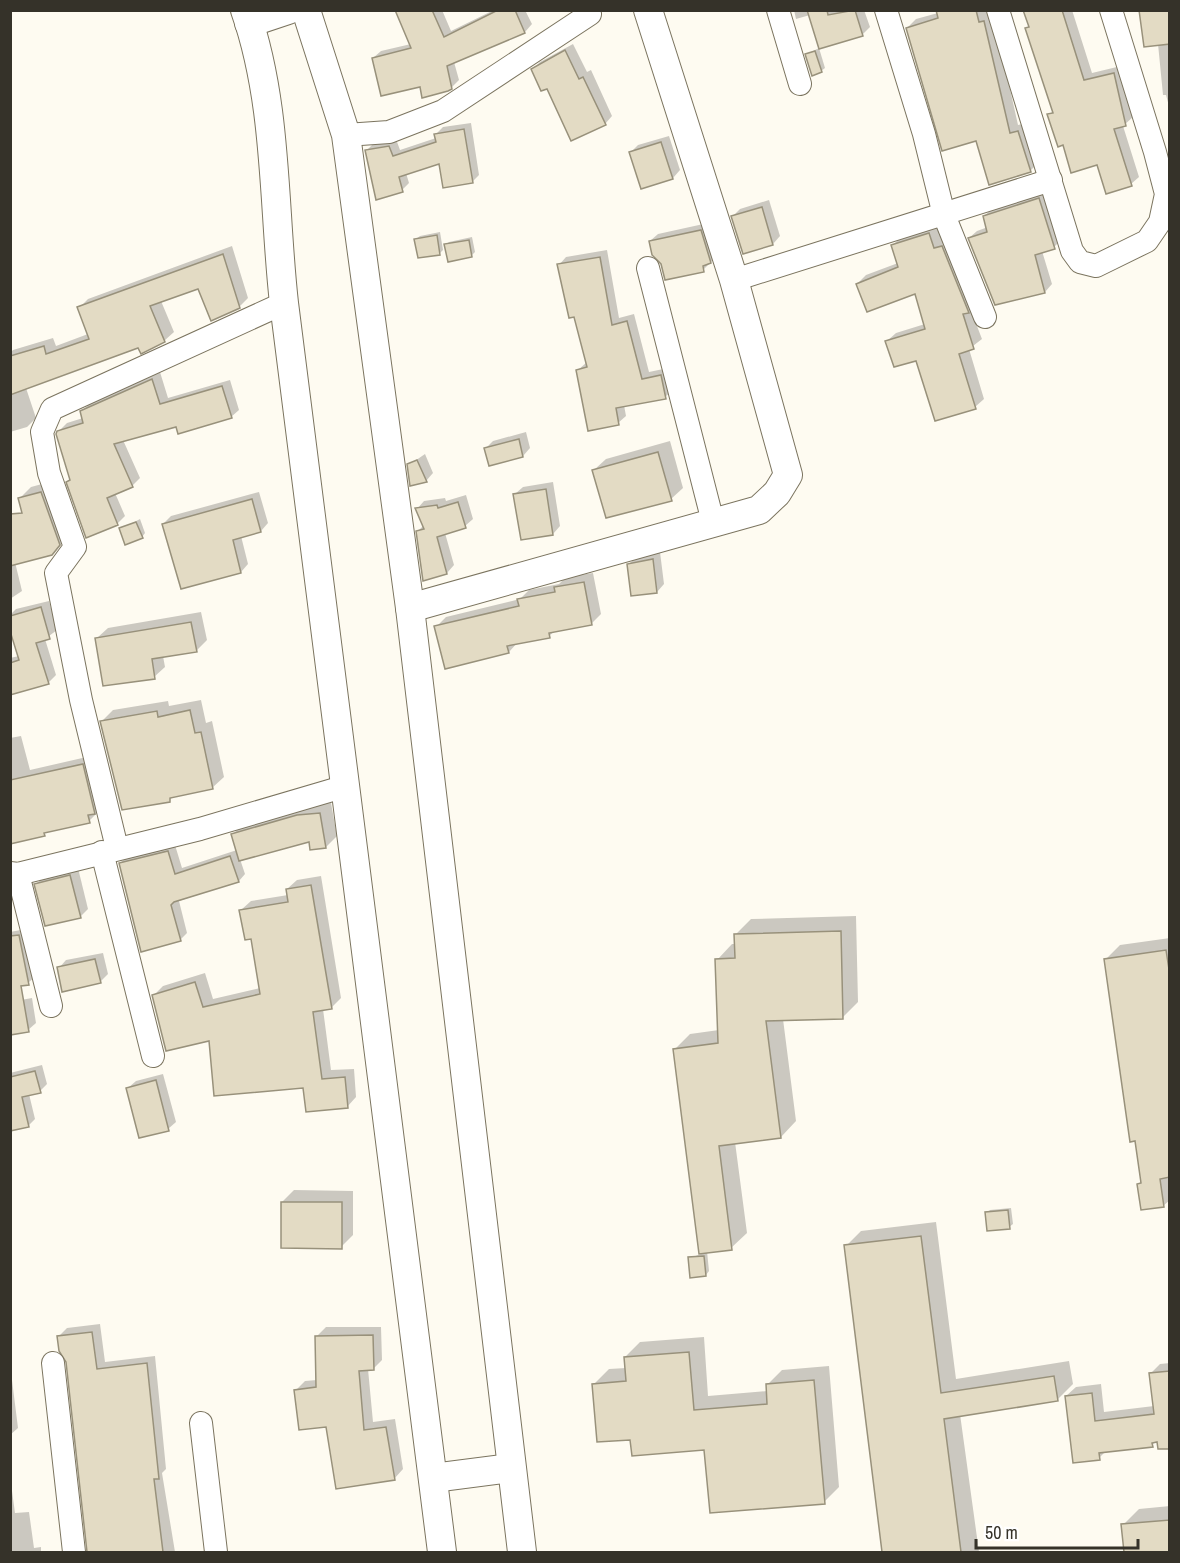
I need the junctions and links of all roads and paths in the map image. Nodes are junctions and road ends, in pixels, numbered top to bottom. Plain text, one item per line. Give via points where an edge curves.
1 (288, 10) edge
2 (306, 10) edge
3 (648, 10) edge
4 (778, 10) edge
5 (886, 10) edge
6 (998, 10) edge
7 (1111, 10) edge
8 (590, 14) dead end
9 (247, 17) edge
10 (800, 84) dead end
11 (346, 135) junction
12 (1051, 180) junction
13 (944, 215) junction
14 (648, 268) dead end
15 (734, 280) junction
16 (284, 303) junction
17 (985, 317) dead end
18 (713, 522) junction
19 (410, 608) junction
20 (346, 786) junction
21 (110, 850) junction
22 (14, 874) edge
23 (51, 1006) dead end
24 (153, 1056) dead end
25 (53, 1364) dead end
26 (201, 1423) dead end
27 (511, 1468) junction
28 (433, 1478) junction
29 (74, 1552) edge
30 (216, 1552) edge
31 (442, 1552) edge
32 (522, 1552) edge

1 - 9 street
2 - 11 street
3 - 15 street
4 - 10 street
5 - 13 street
6 - 12 street
7 - 12 street via 1166,194 1160,222 1147,241 1096,266 1080,262 1072,251
8 - 11 street via 442,111 388,132
9 - 16 street via 273,145
11 - 19 street
12 - 13 street
13 - 15 street
13 - 17 street
14 - 18 street
15 - 18 street via 788,476 759,510
16 - 20 street
16 - 21 street via 52,409 42,432 49,473 75,547 57,573
18 - 19 street
19 - 27 street
20 - 21 street via 200,829
20 - 28 street
21 - 22 street
21 - 24 street
22 - 23 street
25 - 29 street
26 - 30 street
27 - 28 street
27 - 32 street
28 - 31 street

